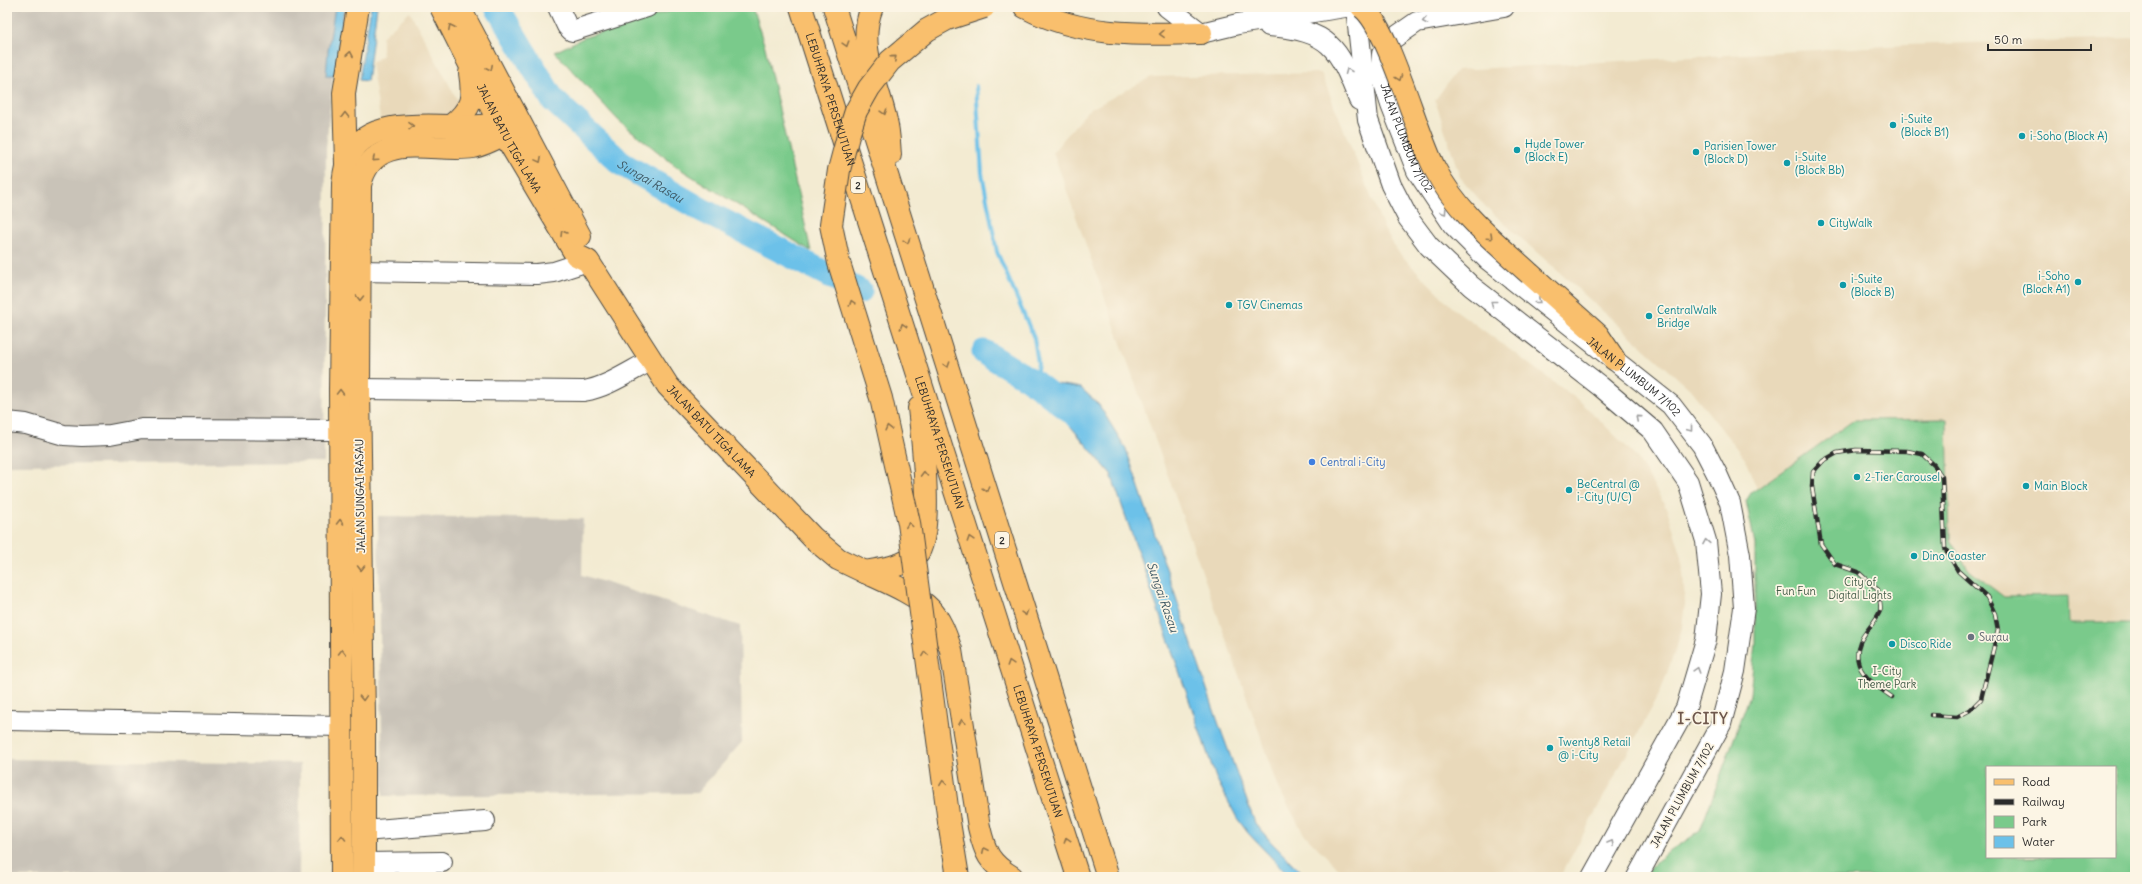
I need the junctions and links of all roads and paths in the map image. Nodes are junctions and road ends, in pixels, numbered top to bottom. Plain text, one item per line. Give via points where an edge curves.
1 (358, 7) edge
2 (441, 7) edge
3 (459, 7) edge
4 (558, 7) edge
5 (647, 7) edge
6 (801, 7) edge
7 (834, 7) edge
8 (872, 7) edge
9 (984, 7) edge
10 (1026, 7) edge
11 (1167, 7) edge
12 (1345, 7) edge
13 (1356, 7) edge
14 (1362, 7) edge
15 (1504, 7) edge
16 (1238, 24) junction
17 (1201, 33) junction
18 (468, 62) junction
19 (1368, 120) junction
20 (509, 123) junction
21 (452, 125) junction
22 (474, 147) junction
23 (346, 164) junction
24 (525, 171) junction
25 (896, 204) junction
26 (588, 261) junction
27 (360, 271) junction
28 (1614, 359) junction
29 (652, 360) junction
30 (914, 363) junction
31 (359, 389) junction
32 (7, 422) edge
33 (340, 430) junction
34 (865, 572) junction
35 (7, 720) edge
36 (342, 726) junction
37 (485, 821) dead end
38 (364, 831) junction
39 (442, 862) dead end
40 (364, 870) edge
41 (342, 877) edge
42 (958, 877) edge
43 (1012, 877) edge
44 (1078, 877) edge
45 (1108, 877) edge
46 (1592, 877) edge
47 (1637, 877) edge

23 -> 1 main road via 344,93
18 -> 2 main road, JALAN BATU TIGA LAMA
3 -> 20 main road, JALAN BATU TIGA LAMA
4 - 5 street via 572,31
30 -> 6 main road, LEBUHRAYA PERSEKUTUAN / 2
7 -> 25 main road, 2
8 -> 25 main road via 868,18 865,48 886,121
42 -> 9 main road, bridge via 909,523 881,398 839,263 831,225 839,170 848,136 856,111 869,88 890,61 927,30 947,19
17 -> 10 main road via 1139,35 1101,31 1063,24
11 - 17 street
12 - 16 street
13 - 19 street, JALAN PLUMBUM 7/102
14 -> 28 main road, bridge via 1374,20 1392,59 1421,137 1435,169 1449,192 1471,220 1598,335
15 -> 28 street, JALAN PLUMBUM 7/102 via 1417,22 1391,40 1382,54 1382,77 1417,171 1453,225 1488,260
16 - 17 street
19 -> 16 street via 1343,61 1324,39 1294,28
18 - 20 main road, JALAN BATU TIGA LAMA
18 - 21 main road via 472,100 464,116
46 -> 19 street, JALAN PLUMBUM 7/102 via 1686,708 1706,640 1711,594 1706,541 1688,482 1653,431 1600,386 1471,286 1429,246 1408,218 1391,185
20 - 21 main road via 482,126
20 - 22 main road
20 - 24 main road, JALAN BATU TIGA LAMA
20 -> 26 main road, JALAN BATU TIGA LAMA via 587,248
23 -> 21 main road via 359,143 381,130 404,126
22 - 24 main road via 505,158
22 -> 27 main road, JALAN SUNGAI RASAU via 394,148 380,154 369,164 360,185
33 -> 23 main road, JALAN SUNGAI RASAU via 342,216
26 -> 24 main road, JALAN BATU TIGA LAMA via 576,255
25 -> 45 main road, 2
26 - 27 street via 554,272 537,274
26 - 29 main road, JALAN BATU TIGA LAMA
27 -> 31 main road, JALAN SUNGAI RASAU
28 -> 47 street, JALAN PLUMBUM 7/102 via 1671,405 1702,445 1730,503 1740,554 1744,608 1734,671 1721,724
29 - 31 street via 599,388 584,392
29 - 34 main road, JALAN BATU TIGA LAMA via 668,386 813,538 838,559
34 -> 30 main road via 895,567 917,554 922,543 926,520 924,458
44 -> 30 main road, LEBUHRAYA PERSEKUTUAN / 2
31 -> 38 main road, JALAN SUNGAI RASAU
32 - 33 street via 26,424 64,435 82,436 110,435 142,429
36 -> 33 main road, JALAN SUNGAI RASAU
43 -> 34 main road, JALAN BATU TIGA LAMA via 999,869 984,851 978,827 951,650 942,626 930,608 902,590
35 - 36 street
41 -> 36 main road, JALAN SUNGAI RASAU
37 - 38 street
38 - 40 main road, JALAN SUNGAI RASAU
39 - 40 street

